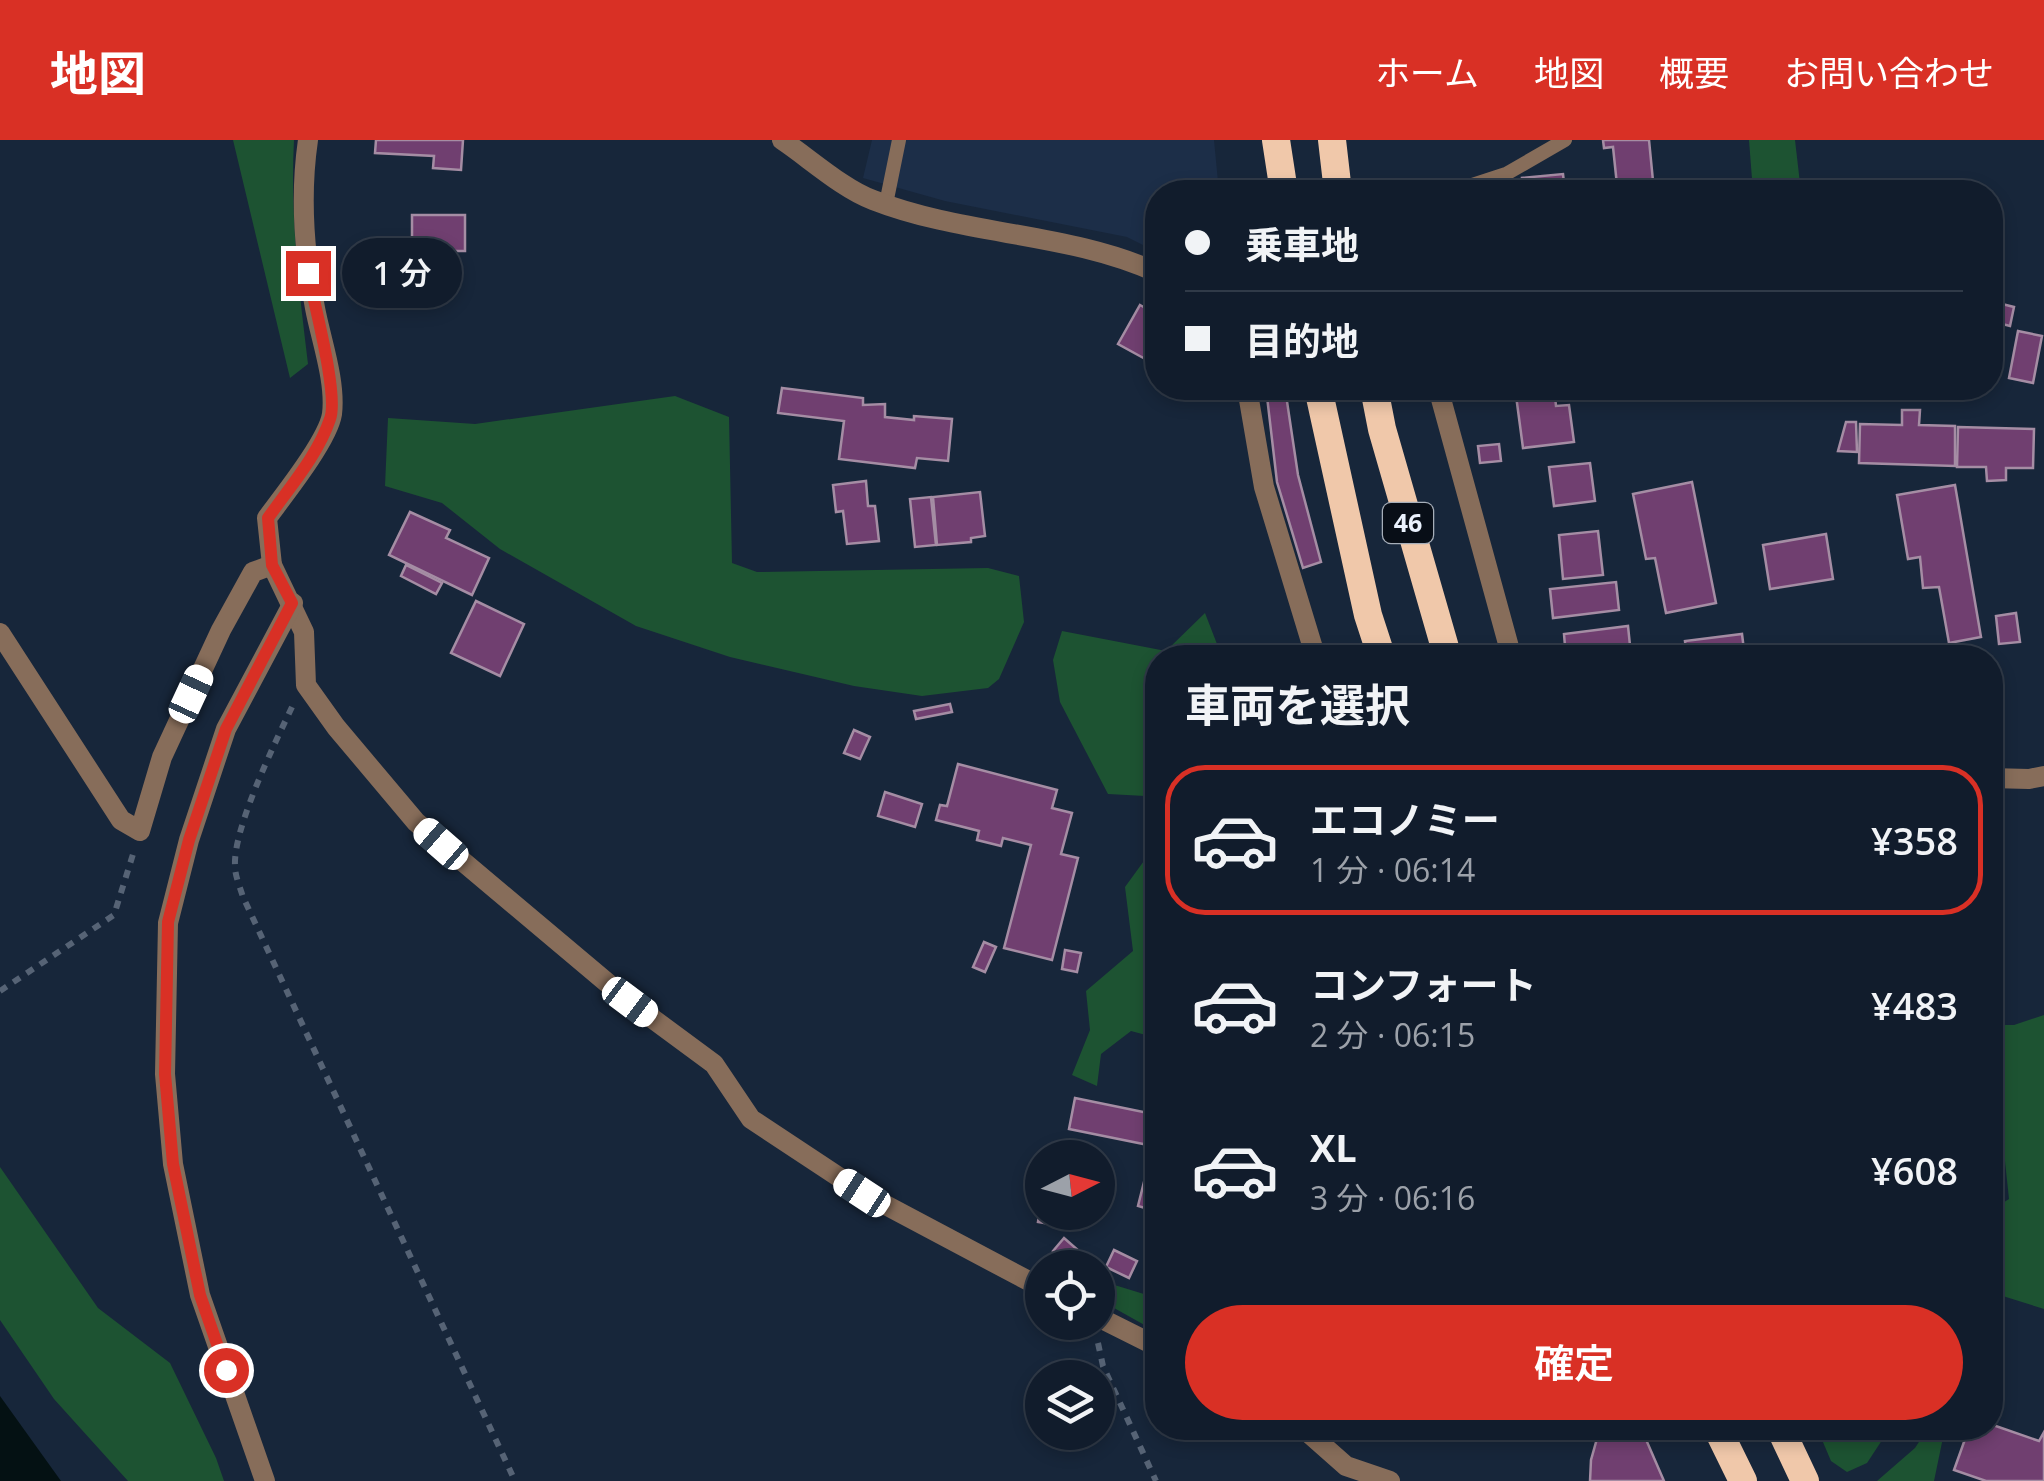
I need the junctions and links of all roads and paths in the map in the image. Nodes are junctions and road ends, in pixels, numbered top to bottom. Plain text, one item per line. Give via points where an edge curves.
1 (308, 140) edge
2 (782, 140) edge
3 (899, 140) edge
4 (1276, 140) edge
5 (1332, 140) edge
6 (1565, 140) edge
7 (1282, 180) edge
8 (1337, 180) edge
9 (1488, 180) edge
10 (886, 204) junction
11 (1145, 267) edge
12 (1249, 400) edge
13 (1321, 400) edge
14 (1376, 400) edge
15 (1441, 400) edge
16 (272, 565) junction
17 (292, 603) junction
18 (0, 633) edge
19 (1312, 645) edge
20 (1378, 645) edge
21 (1444, 645) edge
22 (1508, 645) edge
23 (306, 685) junction
24 (2044, 776) edge
25 (2003, 779) edge
26 (140, 831) junction
27 (0, 991) edge
28 (1025, 1279) edge
29 (1115, 1333) edge
30 (1099, 1340) edge
31 (1145, 1343) edge
32 (1317, 1440) edge
33 (1723, 1440) edge
34 (1786, 1440) edge
35 (265, 1481) edge
36 (516, 1481) edge
37 (1156, 1481) edge
38 (1390, 1481) edge
39 (1743, 1481) edge
40 (1805, 1481) edge

1 - 16 street via 308,273 332,416 268,518
2 - 10 street
3 - 10 lane
4 - 7 highway
5 - 8 highway
6 - 9 lane
10 - 11 street
12 - 19 street via 1264,487
13 - 20 highway, 46
14 - 21 highway, 46
15 - 22 street
16 - 17 street
16 - 26 street via 253,572 221,630 162,757
17 - 23 street via 304,632
17 - 35 street via 226,729 168,922 165,1074 173,1164 200,1295
18 - 26 street via 121,820
23 - 28 street via 416,822 614,990 714,1064 750,1119 862,1193
23 - 36 path via 267,760 234,868
24 - 25 street
26 - 27 path via 114,915
29 - 31 street
30 - 37 path via 1104,1366
32 - 38 street via 1346,1466
33 - 39 highway
34 - 40 highway

